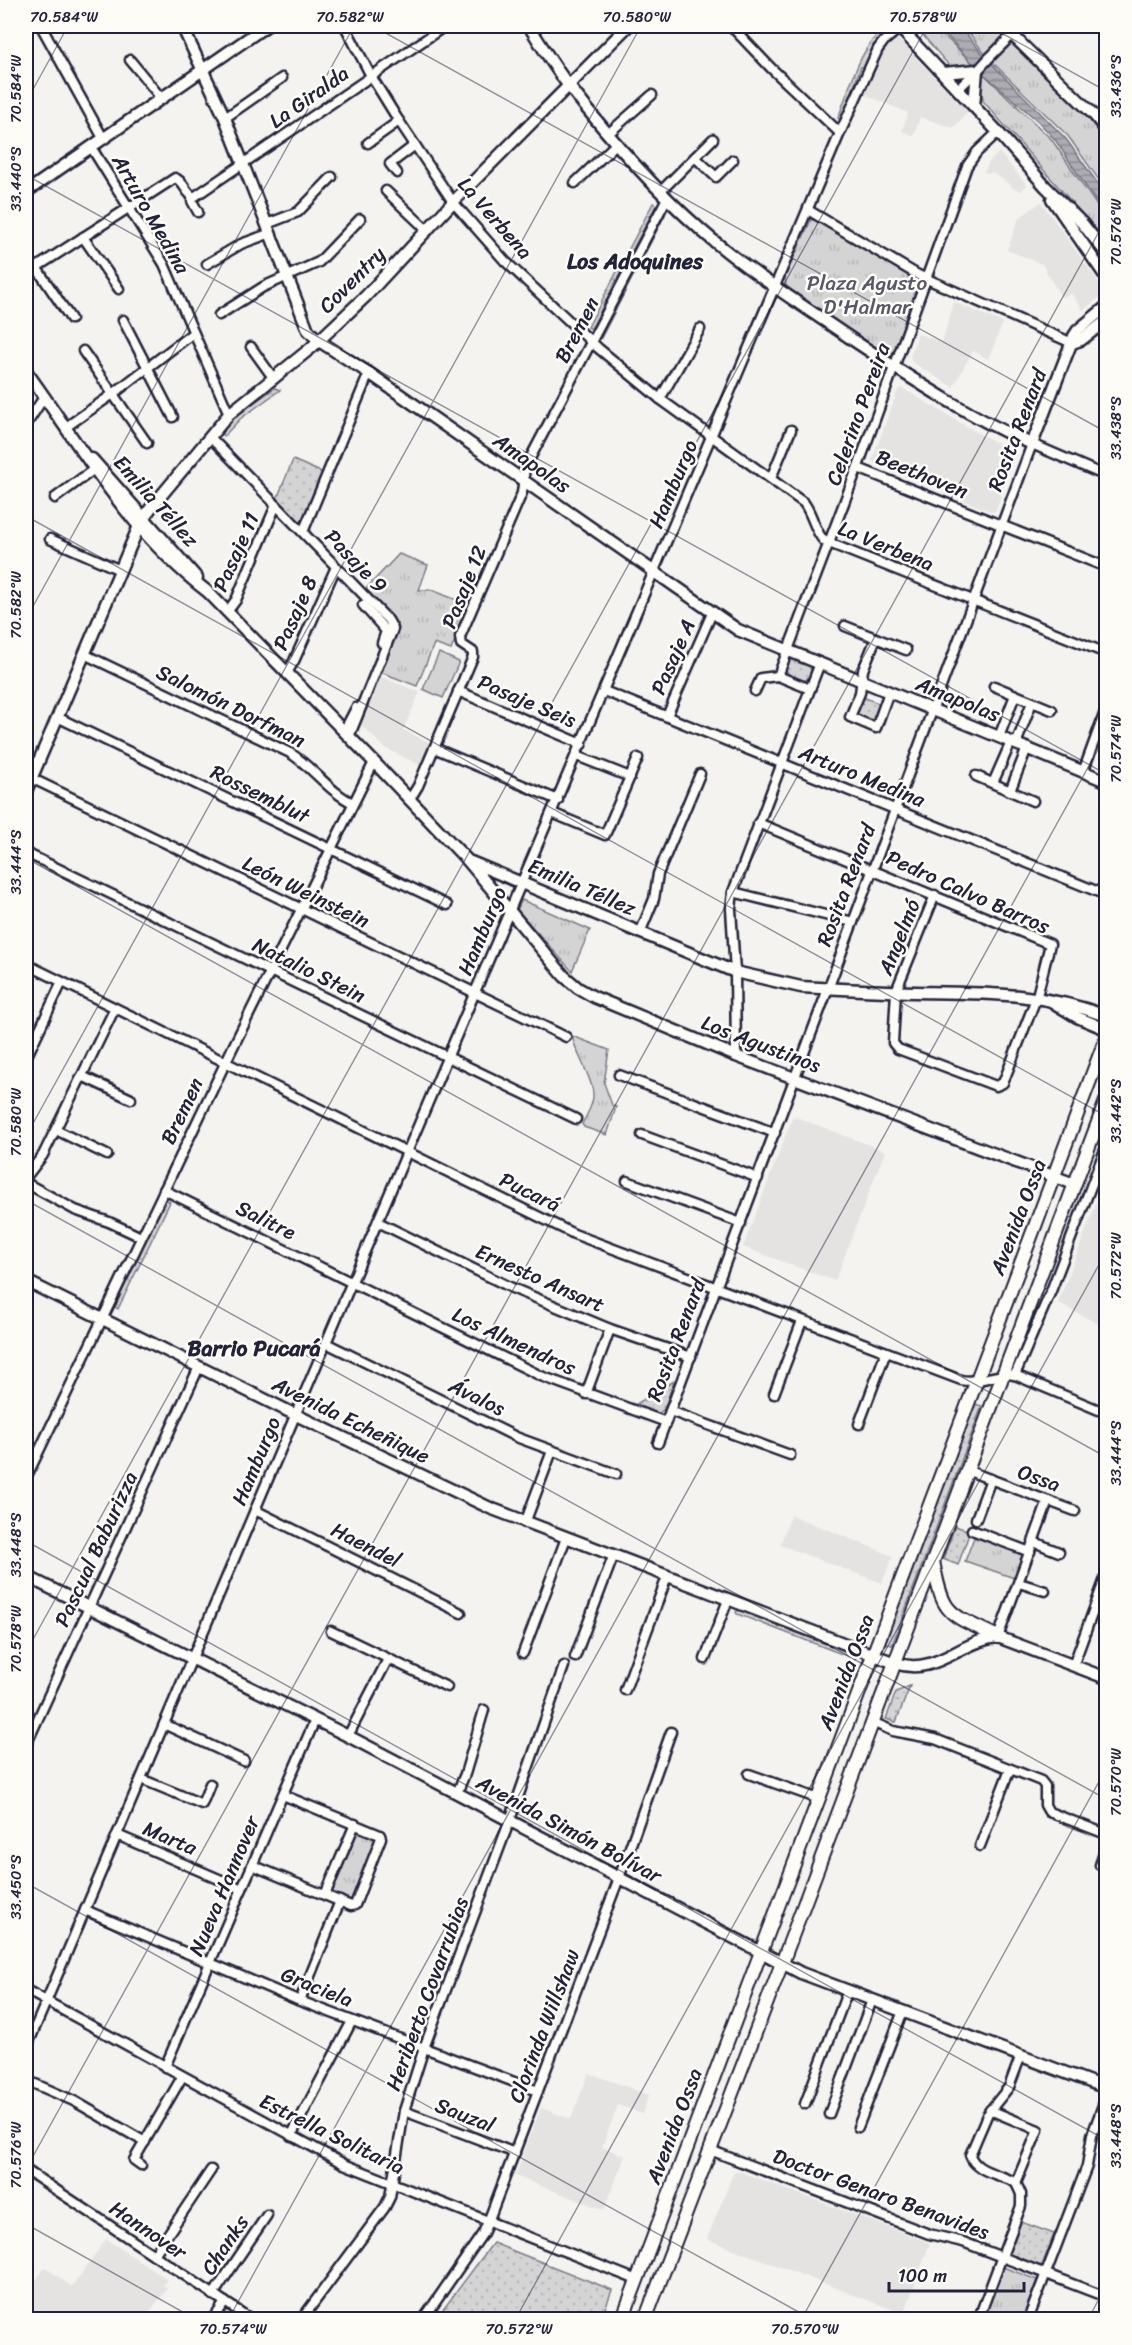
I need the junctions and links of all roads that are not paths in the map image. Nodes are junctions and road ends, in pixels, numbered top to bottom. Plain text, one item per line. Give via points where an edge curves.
1 (41, 26) edge
2 (182, 26) edge
3 (345, 26) edge
4 (445, 26) edge
5 (529, 26) edge
6 (628, 26) edge
7 (731, 26) edge
8 (899, 26) edge
9 (1003, 26) edge
10 (1020, 26) edge
11 (262, 27) edge
12 (1012, 35) junction
13 (130, 60) dead end
14 (204, 69) junction
15 (978, 70) junction
16 (943, 73) junction
17 (371, 76) junction
18 (282, 78) dead end
19 (568, 86) junction
20 (958, 89) junction
21 (652, 95) dead end
22 (161, 98) junction
23 (974, 106) junction
24 (225, 118) junction
25 (399, 122) junction
26 (1107, 130) edge
27 (998, 132) junction
28 (609, 133) junction
29 (840, 134) junction
30 (103, 138) junction
31 (713, 139) dead end
32 (368, 143) dead end
33 (617, 143) junction
34 (415, 145) junction
35 (91, 147) junction
36 (695, 157) junction
37 (734, 160) dead end
38 (243, 164) junction
39 (397, 173) dead end
40 (332, 177) dead end
41 (575, 183) dead end
42 (1045, 186) junction
43 (386, 191) dead end
44 (26, 192) edge
45 (664, 195) junction
46 (193, 197) junction
47 (453, 202) junction
48 (130, 207) junction
49 (808, 210) junction
50 (198, 212) dead end
51 (360, 219) dead end
52 (269, 229) junction
53 (428, 231) junction
54 (83, 237) junction
55 (1107, 253) edge
56 (207, 264) dead end
57 (36, 267) junction
58 (26, 274) edge
59 (287, 277) junction
60 (1107, 277) edge
61 (926, 279) junction
62 (775, 288) junction
63 (119, 289) dead end
64 (1107, 307) edge
65 (219, 315) dead end
66 (71, 319) dead end
67 (123, 320) dead end
68 (1107, 321) edge
69 (700, 329) dead end
70 (193, 333) junction
71 (319, 341) junction
72 (591, 342) junction
73 (1072, 343) junction
74 (251, 346) dead end
75 (83, 351) dead end
76 (894, 367) junction
77 (146, 369) junction
78 (26, 371) edge
79 (369, 373) junction
80 (274, 379) junction
81 (113, 394) junction
82 (44, 397) junction
83 (660, 399) junction
84 (229, 414) junction
85 (173, 417) dead end
86 (26, 425) edge
87 (66, 428) junction
88 (791, 430) dead end
89 (210, 437) junction
90 (73, 438) junction
91 (712, 438) junction
92 (147, 443) dead end
93 (1032, 444) junction
94 (858, 468) junction
95 (93, 470) junction
96 (1107, 476) edge
97 (771, 478) junction
98 (523, 481) junction
99 (55, 498) dead end
100 (276, 505) junction
101 (141, 522) junction
102 (1001, 526) junction
103 (303, 532) junction
104 (50, 539) dead end
105 (828, 543) junction
106 (336, 567) junction
107 (1107, 567) edge
108 (120, 570) junction
109 (655, 572) junction
110 (973, 600) junction
111 (363, 605) dead end
112 (227, 612) junction
113 (712, 613) junction
114 (845, 626) dead end
115 (876, 638) junction
116 (787, 650) junction
117 (906, 650) dead end
118 (1107, 653) edge
119 (84, 654) junction
120 (819, 663) junction
121 (286, 673) junction
122 (778, 676) junction
123 (862, 681) junction
124 (994, 687) dead end
125 (810, 689) junction
126 (458, 691) junction
127 (604, 691) junction
128 (755, 691) dead end
129 (890, 692) junction
130 (1015, 695) junction
131 (1032, 702) junction
132 (1107, 709) edge
133 (933, 710) junction
134 (1052, 710) dead end
135 (667, 716) junction
136 (57, 717) junction
137 (346, 734) junction
138 (999, 737) junction
139 (1014, 743) junction
140 (582, 744) junction
141 (434, 748) junction
142 (1027, 748) junction
143 (577, 756) junction
144 (638, 758) dead end
145 (374, 762) junction
146 (782, 763) junction
147 (1083, 772) junction
148 (700, 774) dead end
149 (976, 776) dead end
150 (630, 777) junction
151 (31, 778) junction
152 (1107, 782) edge
153 (993, 783) junction
154 (26, 791) edge
155 (1010, 791) junction
156 (410, 799) junction
157 (558, 800) junction
158 (1033, 801) dead end
159 (353, 803) junction
160 (896, 810) junction
161 (552, 813) junction
162 (758, 823) junction
163 (330, 849) junction
164 (26, 853) edge
165 (468, 861) junction
166 (873, 870) junction
167 (522, 883) junction
168 (733, 892) junction
169 (935, 895) junction
170 (1107, 895) edge
171 (447, 904) dead end
172 (300, 910) junction
173 (510, 912) junction
174 (854, 922) junction
175 (640, 933) junction
176 (26, 964) edge
177 (270, 972) junction
178 (735, 972) junction
179 (62, 982) junction
180 (828, 989) junction
181 (896, 991) junction
182 (475, 994) junction
183 (1036, 996) junction
184 (1048, 999) junction
185 (115, 1008) junction
186 (1107, 1016) edge
187 (1107, 1029) edge
188 (566, 1037) dead end
189 (1107, 1038) edge
190 (736, 1056) junction
191 (26, 1058) edge
192 (448, 1058) junction
193 (226, 1062) junction
194 (619, 1075) dead end
195 (82, 1076) junction
196 (795, 1079) junction
197 (130, 1099) dead end
198 (1107, 1101) edge
199 (576, 1119) dead end
200 (56, 1130) junction
201 (775, 1133) junction
202 (642, 1135) dead end
203 (1107, 1147) edge
204 (408, 1152) junction
205 (107, 1155) dead end
206 (26, 1177) edge
207 (1054, 1177) junction
208 (758, 1178) junction
209 (627, 1181) dead end
210 (26, 1183) edge
211 (1074, 1185) junction
212 (164, 1190) junction
213 (1089, 1191) junction
214 (378, 1222) junction
215 (741, 1223) junction
216 (141, 1237) junction
217 (26, 1281) edge
218 (352, 1282) junction
219 (716, 1288) junction
220 (102, 1319) junction
221 (802, 1321) junction
222 (610, 1329) junction
223 (326, 1343) junction
224 (886, 1352) junction
225 (691, 1357) junction
226 (199, 1367) junction
227 (1009, 1374) junction
228 (977, 1380) junction
229 (586, 1394) junction
230 (774, 1394) dead end
231 (670, 1411) junction
232 (1107, 1413) edge
233 (296, 1415) junction
234 (666, 1422) junction
235 (859, 1424) dead end
236 (658, 1443) dead end
237 (552, 1451) junction
238 (790, 1455) dead end
239 (966, 1470) junction
240 (616, 1474) dead end
241 (26, 1478) edge
242 (991, 1479) junction
243 (1048, 1501) junction
244 (255, 1510) junction
245 (1075, 1511) dead end
246 (976, 1519) dead end
247 (525, 1522) junction
248 (972, 1530) dead end
249 (566, 1538) junction
250 (1034, 1542) junction
251 (1030, 1552) junction
252 (1059, 1552) dead end
253 (613, 1557) junction
254 (933, 1560) junction
255 (26, 1576) edge
256 (1107, 1576) edge
257 (667, 1577) junction
258 (1019, 1582) junction
259 (1045, 1592) dead end
260 (728, 1600) junction
261 (88, 1608) junction
262 (1095, 1608) junction
263 (1107, 1612) edge
264 (461, 1613) dead end
265 (331, 1631) dead end
266 (998, 1637) junction
267 (523, 1653) dead end
268 (874, 1654) junction
269 (575, 1657) dead end
270 (193, 1658) junction
271 (388, 1659) junction
272 (705, 1659) dead end
273 (895, 1663) junction
274 (564, 1666) dead end
275 (1073, 1666) junction
276 (1107, 1678) edge
277 (447, 1687) dead end
278 (625, 1690) dead end
279 (484, 1710) dead end
280 (315, 1720) junction
281 (872, 1722) junction
282 (164, 1724) junction
283 (671, 1732) dead end
284 (348, 1736) junction
285 (26, 1745) edge
286 (244, 1761) dead end
287 (1010, 1769) junction
288 (748, 1774) dead end
289 (141, 1779) junction
290 (210, 1784) dead end
291 (457, 1793) junction
292 (283, 1795) junction
293 (819, 1799) junction
294 (510, 1820) junction
295 (355, 1824) junction
296 (1107, 1834) edge
297 (117, 1835) junction
298 (980, 1846) dead end
299 (1107, 1846) edge
300 (252, 1865) junction
301 (1100, 1865) dead end
302 (620, 1878) junction
303 (242, 1889) junction
304 (326, 1895) junction
305 (340, 1901) junction
306 (85, 1910) junction
307 (761, 1953) junction
308 (211, 1963) junction
309 (782, 1963) junction
310 (26, 1990) edge
311 (848, 1990) junction
312 (873, 2000) junction
313 (46, 2001) junction
314 (300, 2001) junction
315 (903, 2011) junction
316 (352, 2021) junction
317 (424, 2048) junction
318 (26, 2049) edge
319 (1021, 2055) junction
320 (165, 2067) junction
321 (182, 2077) junction
322 (26, 2080) edge
323 (1107, 2088) edge
324 (538, 2091) junction
325 (1107, 2097) edge
326 (805, 2104) dead end
327 (990, 2110) junction
328 (404, 2111) junction
329 (829, 2114) dead end
330 (858, 2127) dead end
331 (291, 2136) junction
332 (145, 2142) junction
333 (710, 2150) junction
334 (514, 2153) junction
335 (141, 2165) dead end
336 (26, 2170) edge
337 (211, 2170) dead end
338 (1016, 2183) junction
339 (393, 2185) junction
340 (267, 2215) dead end
341 (488, 2222) junction
342 (154, 2255) junction
343 (1002, 2258) junction
344 (1045, 2274) junction
345 (637, 2280) junction
346 (213, 2295) junction
347 (1107, 2297) edge
348 (225, 2302) junction
349 (213, 2319) edge
350 (252, 2319) edge
351 (301, 2319) edge
352 (423, 2319) edge
353 (622, 2319) edge
354 (645, 2319) edge
355 (978, 2319) edge
356 (1028, 2319) edge

1 - 30 street, Arturo Medina
2 - 14 street, Amapolas
3 - 17 street, La Verbena
4 - 17 street, La Giralda
5 - 19 street
6 - 19 street, Coventry
7 - 29 street
8 - 16 street
8 - 29 street, Hamburgo via 878,49
9 - 12 street
10 - 12 street
11 - 14 street
12 - 15 street, bridge
12 - 26 street
13 - 22 street
14 - 22 street
14 - 24 street, Amapolas
15 - 16 street
15 - 20 street
15 - 23 street
16 - 20 street
17 - 25 street, La Verbena
17 - 38 street, La Giralda
18 - 24 street
19 - 28 street
19 - 47 street, Coventry
20 - 23 street
21 - 28 street
22 - 30 street
23 - 27 street
24 - 38 street, Amapolas
25 - 32 street
25 - 34 street, La Verbena
27 - 42 street
27 - 61 street, Celerino Pereira via 968,166
28 - 33 street
29 - 49 street, Hamburgo
30 - 35 street
31 - 36 street, Bremen
33 - 41 street
33 - 45 street
34 - 39 street via 390,164
34 - 47 street, La Verbena
35 - 44 street
35 - 48 street, Arturo Medina
36 - 37 street via 716,177
36 - 45 street, Bremen
38 - 46 street, La Giralda
38 - 52 street, Amapolas
40 - 52 street via 298,212
42 - 55 street
42 - 60 street
43 - 53 street
45 - 62 street
45 - 72 street, Bremen
46 - 48 street via 176,178
46 - 50 street
47 - 53 street, Coventry
47 - 72 street, La Verbena via 505,261
48 - 54 street
48 - 70 street, Arturo Medina via 164,264
49 - 61 street
49 - 62 street, Hamburgo
51 - 59 street via 319,262
52 - 56 street
52 - 59 street, Amapolas
53 - 71 street, Coventry
54 - 57 street
54 - 63 street
57 - 58 street
57 - 66 street
59 - 65 street
59 - 71 street, Amapolas via 308,330
61 - 73 street
61 - 76 street, Celerino Pereira
62 - 76 street
62 - 91 street, Hamburgo
64 - 73 street, Rosita Renard via 1078,330
67 - 77 street
68 - 73 street
69 - 83 street
70 - 77 street
70 - 84 street, Arturo Medina
71 - 79 street, Amapolas
71 - 80 street, Coventry
72 - 83 street, La Verbena
72 - 98 street, Bremen via 525,468
73 - 93 street, Rosita Renard
74 - 80 street
75 - 81 street
76 - 93 street via 963,409
76 - 94 street, Celerino Pereira
77 - 81 street
77 - 85 street
78 - 82 street, Emilia Téllez
79 - 98 street, Amapolas
79 - 103 street
80 - 84 street, Coventry
81 - 87 street
81 - 92 street
82 - 86 street
82 - 87 street, Emilia Téllez
83 - 91 street, La Verbena
84 - 89 street, Coventry
87 - 90 street, Emilia Téllez
88 - 97 street
89 - 100 street, Pasaje 9
89 - 101 street, Coventry
90 - 95 street, Emilia Téllez
90 - 101 street, Emilia Téllez
91 - 97 street, La Verbena
91 - 109 street, Hamburgo
93 - 96 street
93 - 102 street, Rosita Renard
94 - 102 street, Beethoven
94 - 105 street, Celerino Pereira
95 - 99 street, Emilia Téllez
95 - 101 street, Emilia Téllez
97 - 105 street, La Verbena via 804,503 818,535
98 - 109 street, Amapolas
98 - 126 street, Pasaje 12 via 522,493 460,637 461,644 473,652
100 - 103 street, Pasaje 9
100 - 112 street, Pasaje 11 via 236,600
101 - 108 street, Coventry
101 - 112 street, Emilia Téllez via 186,564
102 - 107 street, Beethoven
102 - 110 street, Rosita Renard
103 - 106 street, Pasaje 9
104 - 108 street
105 - 110 street, La Verbena
105 - 116 street, Celerino Pereira
106 - 121 street, Pasaje 8
106 - 137 street, Pasaje 9 via 393,629
108 - 119 street, Coventry
109 - 113 street, Amapolas
109 - 127 street, Hamburgo
110 - 118 street, La Verbena
110 - 133 street, Rosita Renard
111 - 137 street via 386,631
112 - 121 street, Emilia Téllez
113 - 116 street, Amapolas via 738,630
113 - 135 street, Pasaje A
114 - 115 street, Amapolas
115 - 117 street, Amapolas
115 - 123 street, Amapolas
116 - 120 street, Amapolas
116 - 122 street
119 - 136 street, Coventry
119 - 159 street, Salomón Dorfman via 301,759
120 - 123 street, Amapolas
120 - 125 street
121 - 137 street, Emilia Téllez
122 - 125 street
122 - 128 street via 761,678
123 - 129 street, Amapolas
123 - 129 street, Amapolas via 850,717 876,728
124 - 130 street
125 - 146 street
126 - 140 street, Pasaje Seis
126 - 141 street, Pasaje 12
127 - 135 street, Arturo Medina
127 - 140 street, Hamburgo
129 - 133 street, Amapolas
130 - 131 street
130 - 138 street
131 - 134 street
131 - 139 street
132 - 147 street
133 - 138 street, Amapolas
133 - 160 street, Rosita Renard
135 - 146 street, Arturo Medina
136 - 151 street, Coventry
136 - 163 street, Rossemblut
137 - 145 street, Emilia Téllez
138 - 139 street, Amapolas
139 - 142 street, Amapolas
139 - 153 street, Amapolas
140 - 143 street, Hamburgo
141 - 156 street, Pasaje 12
141 - 157 street
142 - 147 street, Amapolas
142 - 155 street
143 - 150 street
143 - 157 street, Hamburgo
144 - 150 street
145 - 156 street, Emilia Téllez
145 - 159 street, Bremen
146 - 160 street, Arturo Medina
146 - 162 street
147 - 152 street, Amapolas
148 - 175 street via 657,879 655,896
149 - 153 street
150 - 161 street via 605,835
151 - 154 street, Coventry
151 - 172 street, León Weinstein
153 - 155 street
155 - 158 street
156 - 165 street, Emilia Téllez
157 - 161 street, Hamburgo
159 - 163 street, Bremen
160 - 166 street, Rosita Renard
160 - 170 street, Arturo Medina
161 - 167 street, Hamburgo
162 - 166 street, Pedro Calvo Barros
162 - 168 street
163 - 171 street, Rossemblut
163 - 172 street, Bremen
164 - 177 street, Natalio Stein
165 - 167 street, Emilia Téllez
165 - 173 street, Los Agustinos
166 - 169 street, Pedro Calvo Barros
166 - 174 street, Rosita Renard
167 - 173 street, Hamburgo
167 - 175 street, Emilia Téllez
168 - 174 street
168 - 178 street
169 - 181 street, Angelmó
169 - 183 street, Pedro Calvo Barros via 1050,944
172 - 177 street, Bremen
172 - 182 street, León Weinstein
173 - 182 street, Hamburgo
173 - 190 street, Los Agustinos via 578,988
174 - 180 street, Rosita Renard
175 - 178 street, Emilia Téllez
176 - 179 street, Pucará
177 - 192 street, Natalio Stein
177 - 193 street, Bremen
178 - 180 street, Emilia Téllez via 781,984
178 - 190 street
179 - 185 street, Pucará
179 - 191 street
180 - 181 street, Emilia Téllez
180 - 196 street, Rosita Renard
181 - 183 street, Emilia Téllez
181 - 183 street via 895,1046 996,1086 1003,1083
182 - 188 street, León Weinstein
182 - 192 street, Hamburgo
183 - 184 street, Emilia Téllez
184 - 186 street, Emilia Téllez
184 - 187 street, Emilia Téllez
185 - 193 street, Pucará
185 - 195 street
189 - 207 main road, Avenida Ossa
190 - 196 street, Los Agustinos
192 - 199 street, Natalio Stein
192 - 204 street, Hamburgo
193 - 204 street, Pucará
193 - 212 street, Bremen
194 - 201 street
195 - 197 street
195 - 200 street
196 - 201 street, Rosita Renard
196 - 207 street, Los Agustinos
198 - 211 main road, Avenida Ossa
200 - 205 street
200 - 206 street
201 - 208 street, Rosita Renard
202 - 208 street
203 - 213 street, Avenida Ossa
204 - 214 street, Hamburgo
204 - 219 street, Pucará via 574,1234
207 - 211 street, Los Agustinos
207 - 228 main road, Avenida Ossa
208 - 215 street, Rosita Renard
209 - 215 street
210 - 216 street via 75,1210
211 - 213 street, Los Agustinos
211 - 227 main road, Avenida Ossa
212 - 216 street, Bremen
212 - 218 street, Salitre
213 - 227 street, Avenida Ossa
214 - 218 street, Hamburgo
214 - 222 street, Ernesto Ansart via 512,1288
215 - 219 street, Rosita Renard
216 - 220 street, Bremen
217 - 220 street, Avenida Echeñique
218 - 223 street, Hamburgo
218 - 229 street, Los Almendros via 541,1376
219 - 221 street, Pucará
219 - 225 street, Rosita Renard
220 - 226 street, Avenida Echeñique
220 - 241 street, Bremen
221 - 224 street, Pucará
221 - 230 street
222 - 225 street, Ernesto Ansart
222 - 229 street
223 - 233 street, Hamburgo
223 - 237 street, Ávalos
224 - 228 street, Pucará via 961,1380
224 - 235 street
225 - 231 street, Rosita Renard
226 - 233 street, Avenida Echeñique
226 - 261 street, Pascual Baburizza
227 - 228 street, Pucará
227 - 232 street
227 - 239 main road, Avenida Ossa
228 - 268 main road, Avenida Ossa
229 - 234 street, Los Almendros
231 - 234 street, Rosita Renard
231 - 238 street
233 - 244 street, Hamburgo
233 - 247 street, Avenida Echeñique
234 - 236 street, Rosita Renard
237 - 240 street, Ávalos
237 - 247 street
239 - 242 street, Ossa
239 - 254 main road, Avenida Ossa
242 - 243 street, Ossa
242 - 246 street, Ossa
243 - 245 street, Ossa
243 - 250 street
244 - 264 street, Haendel
244 - 270 street, Hamburgo
247 - 249 street, Avenida Echeñique
248 - 251 street
249 - 253 street, Avenida Echeñique
249 - 267 street
250 - 251 street
250 - 252 street
251 - 258 street
253 - 257 street, Avenida Echeñique
253 - 269 street
254 - 266 main road via 946,1608 954,1616
254 - 273 main road, Avenida Ossa
255 - 261 street, Avenida Simón Bolívar
256 - 262 street
257 - 260 street, Avenida Echeñique
257 - 278 street
258 - 259 street
258 - 266 street
260 - 268 street, Avenida Echeñique
260 - 272 street
261 - 270 street, Avenida Simón Bolívar
261 - 285 street, Pascual Baburizza
262 - 263 street
262 - 275 street
265 - 271 street
266 - 273 street, Avenida Echeñique via 981,1640 925,1666
266 - 275 street
268 - 273 street, Avenida Echeñique
268 - 293 main road, Avenida Ossa
270 - 280 street, Avenida Simón Bolívar
270 - 282 street, Hamburgo
271 - 277 street
271 - 284 street
273 - 281 main road, Avenida Ossa
274 - 294 street, Heriberto Covarrubias
275 - 276 street
279 - 291 street
280 - 284 street, Avenida Simón Bolívar
280 - 292 street, Nueva Hannover
281 - 287 street via 893,1731 935,1739
281 - 309 main road, Avenida Ossa
282 - 286 street
282 - 289 street, Hamburgo
283 - 302 street, Clorinda Willshaw
284 - 291 street, Avenida Simón Bolívar
287 - 296 street via 1043,1782 1049,1812
287 - 298 street
288 - 293 street
289 - 290 street via 202,1804
289 - 297 street, Hamburgo
291 - 294 street, Avenida Simón Bolívar
292 - 295 street
292 - 300 street, Nueva Hannover
293 - 307 main road, Avenida Ossa
294 - 302 street, Avenida Simón Bolívar
294 - 317 street, Heriberto Covarrubias
295 - 304 street
295 - 305 street via 381,1838 354,1906
297 - 303 street, Marta
297 - 306 street, Hamburgo
299 - 301 street
300 - 303 street, Nueva Hannover
300 - 304 street
302 - 307 street, Avenida Simón Bolívar
302 - 324 street, Clorinda Willshaw
303 - 308 street, Nueva Hannover
304 - 305 street
305 - 314 street
306 - 308 street, Graciela
306 - 313 street, Hamburgo
307 - 309 street, Avenida Simón Bolívar
307 - 345 main road, Avenida Ossa
308 - 314 street, Graciela
308 - 320 street, Nueva Hannover
309 - 311 street, Avenida Simón Bolívar
309 - 333 main road, Avenida Ossa
310 - 313 street, Estrella Solitaria
311 - 312 street, Avenida Simón Bolívar
311 - 326 street
312 - 315 street, Avenida Simón Bolívar
312 - 329 street
313 - 318 street, Hamburgo
313 - 320 street, Estrella Solitaria
314 - 316 street, Graciela
315 - 319 street, Avenida Simón Bolívar
315 - 330 street
316 - 317 street, Graciela
316 - 331 street
317 - 324 street, Graciela
317 - 328 street, Heriberto Covarrubias
319 - 323 street, Avenida Simón Bolívar
319 - 327 street via 1009,2086
320 - 321 street, Estrella Solitaria
321 - 331 street, Estrella Solitaria
321 - 332 street
322 - 332 street via 74,2101
324 - 334 street, Clorinda Willshaw
325 - 344 street via 1092,2135 1087,2166
327 - 338 street via 971,2159 981,2168
327 - 338 street via 1038,2130
328 - 334 street, Sauzal
328 - 339 street, Heriberto Covarrubias
331 - 339 street, Estrella Solitaria
332 - 335 street via 134,2160
333 - 343 street, Doctor Genaro Benavides
333 - 354 main road, Avenida Ossa
334 - 341 street, Clorinda Willshaw
336 - 342 street, Hannover
337 - 342 street
338 - 343 street via 1021,2206
339 - 341 street, Estrella Solitaria
339 - 351 street, Heriberto Covarrubias via 385,2206
340 - 346 street, Chanks
341 - 345 street, Estrella Solitaria
341 - 352 street, Clorinda Willshaw
342 - 346 street, Hannover
343 - 344 street, Doctor Genaro Benavides
343 - 355 street
344 - 347 street, Doctor Genaro Benavides
344 - 356 street
345 - 353 main road, Avenida Ossa
346 - 348 street, Hannover
348 - 349 street
348 - 350 street, Hannover

